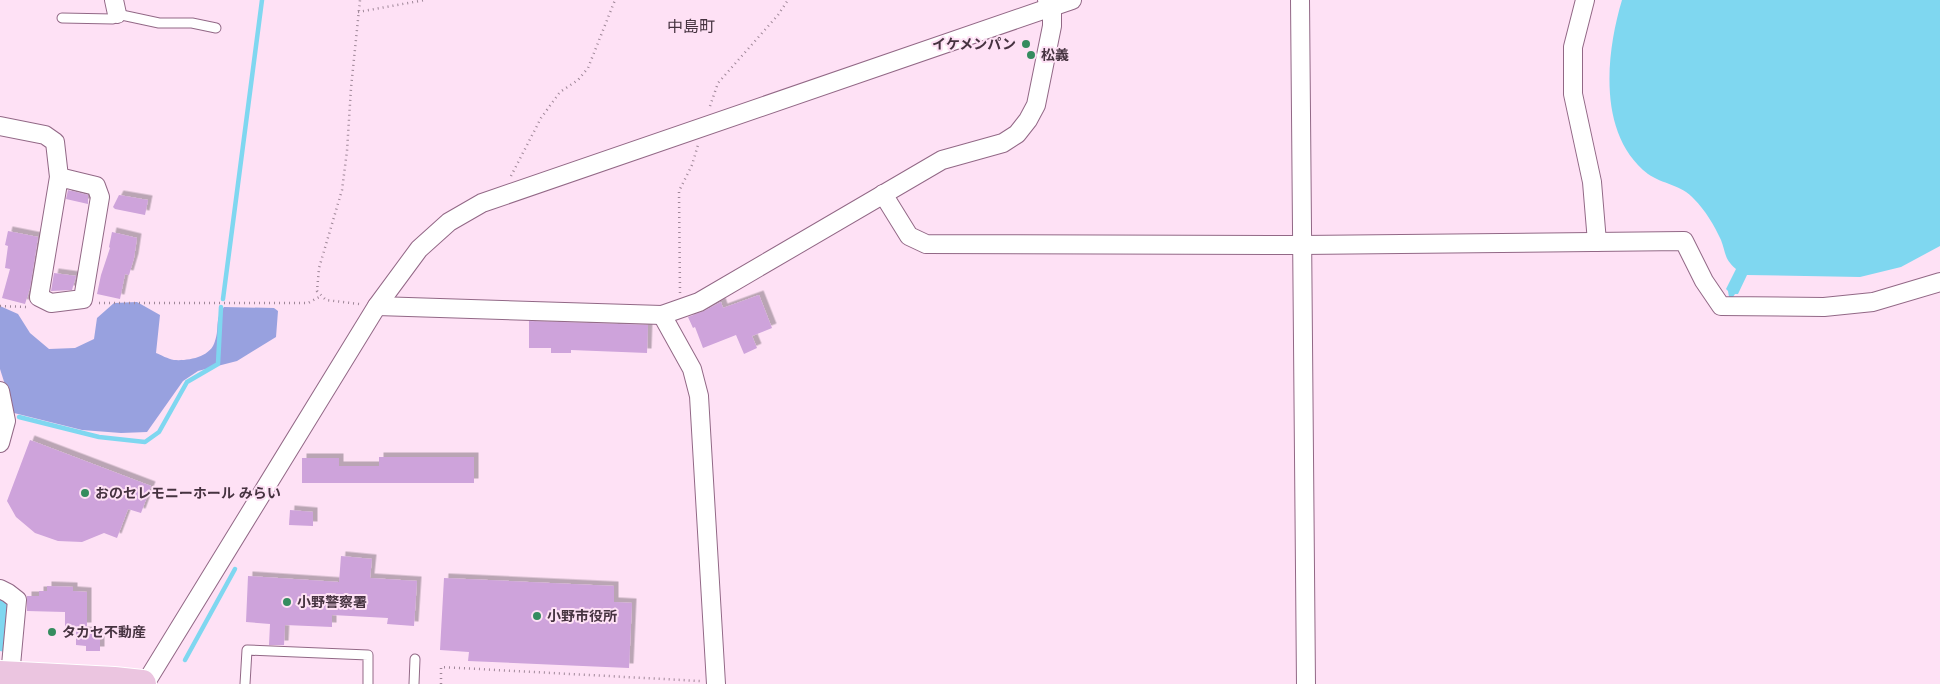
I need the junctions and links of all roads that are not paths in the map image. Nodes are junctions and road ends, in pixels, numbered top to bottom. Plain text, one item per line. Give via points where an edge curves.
1 (1072, 0) edge
2 (1300, 0) edge
3 (1585, 0) edge
4 (1049, 3) edge
5 (115, 7) edge
6 (62, 18) dead end
7 (216, 28) dead end
8 (0, 126) edge
9 (59, 177) junction
10 (883, 194) junction
11 (1597, 242) junction
12 (1302, 245) junction
13 (1940, 282) edge
14 (377, 306) junction
15 (662, 315) junction
16 (0, 391) edge
17 (0, 443) edge
18 (0, 589) edge
19 (415, 659) dead end
20 (5, 676) edge
21 (709, 682) edge
22 (143, 684) edge
23 (245, 684) edge
24 (368, 684) edge
25 (414, 684) edge
26 (1306, 684) edge

1 - 4 street
2 - 12 street
3 - 11 street via 1574,47 1573,94 1592,182
4 - 10 street via 1052,26 1036,105 1017,134 1003,143 942,160
4 - 14 street via 482,203 450,222 419,249
5 - 6 lane via 113,19
5 - 7 lane via 159,23 192,23
8 - 9 street via 45,136 55,142
9 - 9 street via 39,297 51,304 83,299 100,197 96,186
10 - 12 street via 909,236 926,244
10 - 15 street via 699,302
11 - 12 street
11 - 13 street via 1684,242 1721,306 1824,307 1873,302
12 - 26 street
14 - 15 street
14 - 22 street
15 - 21 street via 692,369 699,396
16 - 17 street via 6,421
18 - 20 street via 17,600
19 - 25 lane
20 - 22 main road
23 - 24 lane via 247,650 368,655

